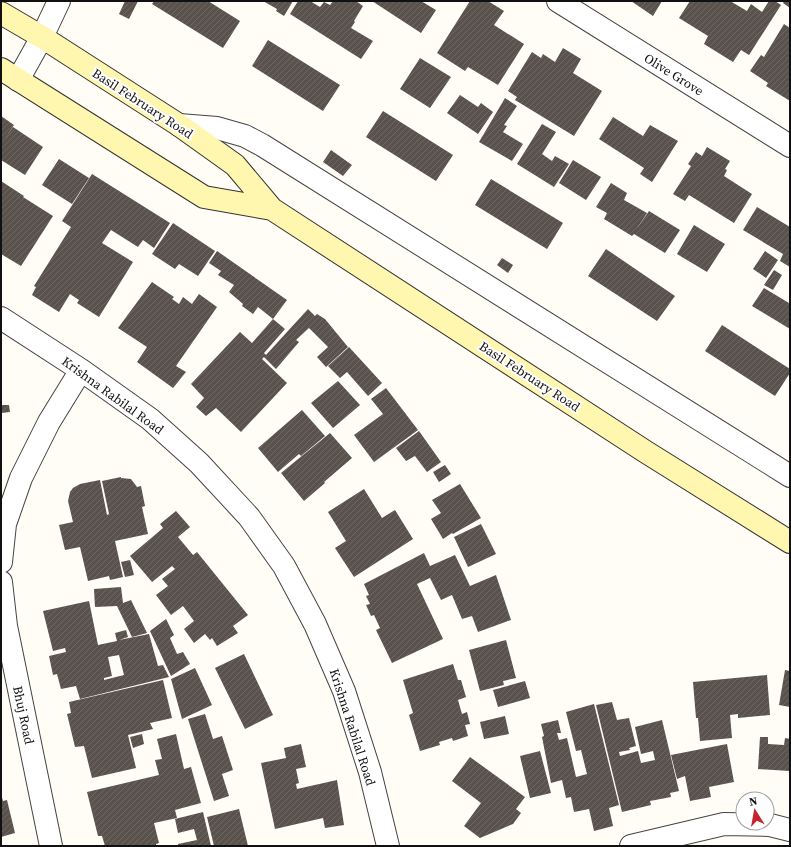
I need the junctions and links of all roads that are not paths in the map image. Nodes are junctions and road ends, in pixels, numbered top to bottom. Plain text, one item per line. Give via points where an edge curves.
1 (58, 1) edge
2 (558, 1) edge
3 (1, 13) edge
4 (42, 38) junction
5 (9, 75) edge
6 (179, 125) junction
7 (790, 146) edge
8 (272, 209) junction
9 (1, 318) edge
10 (80, 370) junction
11 (790, 476) edge
12 (790, 542) edge
13 (1, 562) edge
14 (1, 582) edge
15 (790, 830) edge
16 (51, 846) edge
17 (388, 846) edge
18 (631, 846) edge

1 - 4 street
2 - 7 street, Olive Grove
3 - 4 street, Basil February Road
4 - 5 street
4 - 6 street, Basil February Road
5 - 8 street, Basil February Road via 204,197
6 - 8 street, Basil February Road via 235,165
6 - 11 street via 217,128 245,136 262,145
8 - 12 street, Basil February Road via 646,452
9 - 10 street, Krishna Rabilal Road
10 - 13 street via 49,422 21,478 5,524
10 - 17 street, Krishna Rabilal Road via 150,419 199,463 249,517 284,566 315,624 344,691 370,772
14 - 16 street, Bhuj Road via 6,626
15 - 18 street via 770,825 724,824

